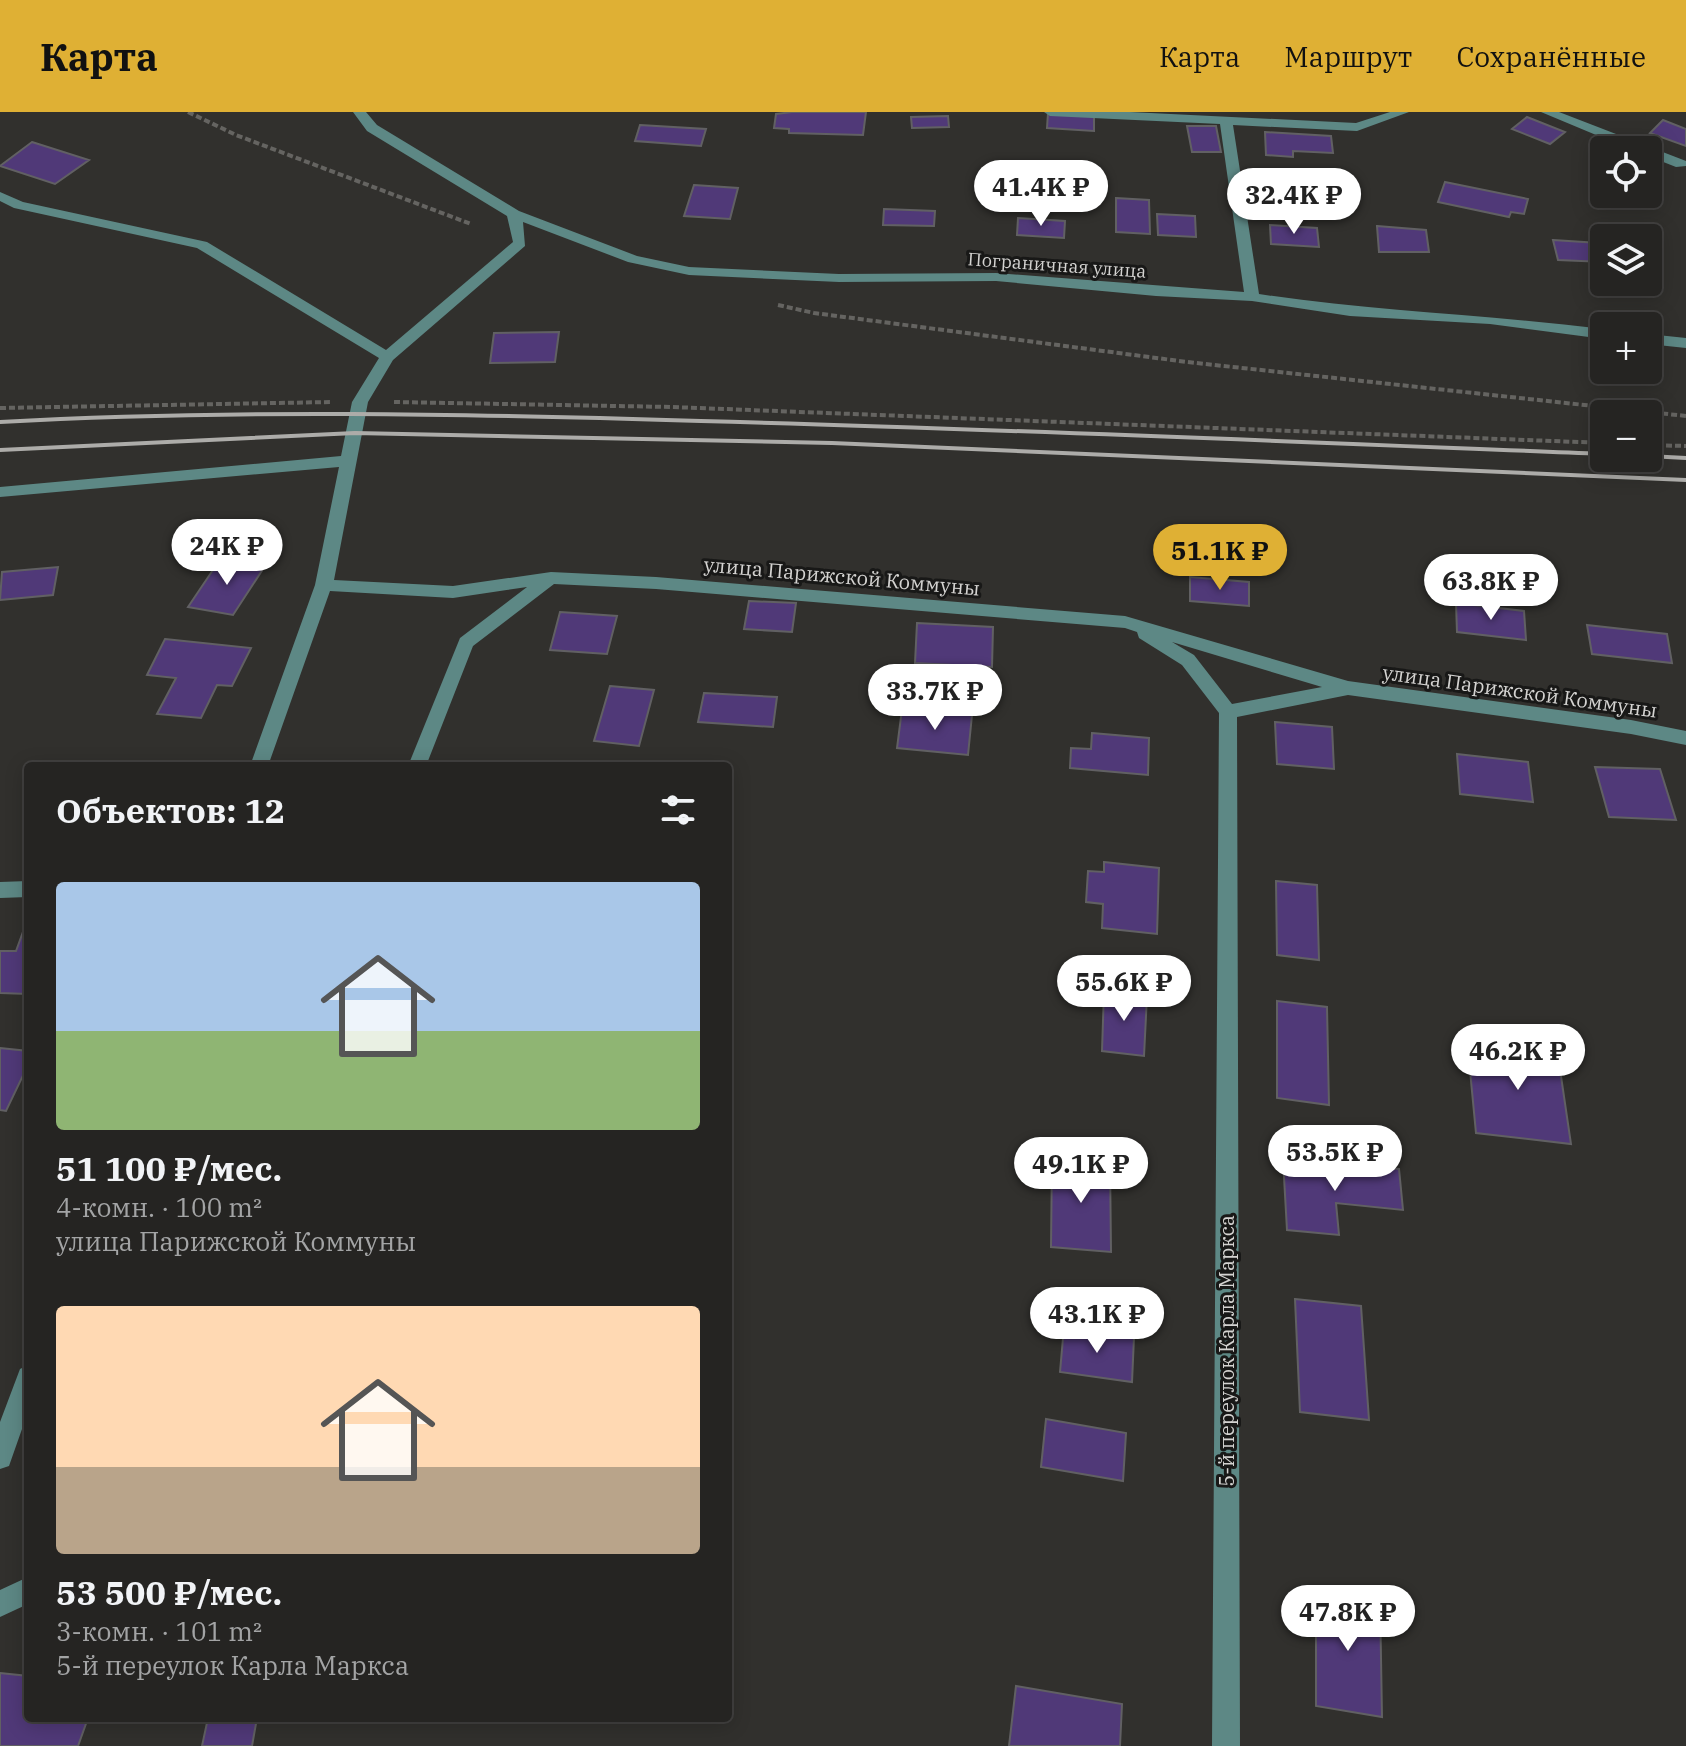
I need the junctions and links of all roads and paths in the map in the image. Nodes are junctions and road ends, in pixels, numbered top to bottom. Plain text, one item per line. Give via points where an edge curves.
1 (359, 112) edge
2 (1050, 112) edge
3 (1403, 112) edge
4 (1554, 113) edge
5 (1226, 122) junction
6 (1610, 136) edge
7 (1662, 157) edge
8 (1681, 164) dead end
9 (0, 196) edge
10 (514, 214) junction
11 (1252, 297) junction
12 (1590, 332) edge
13 (1662, 340) edge
14 (1686, 343) edge
15 (387, 357) junction
16 (360, 402) junction
17 (0, 408) edge
18 (1590, 442) edge
19 (1662, 445) edge
20 (1686, 446) edge
21 (349, 461) junction
22 (0, 492) edge
23 (551, 578) junction
24 (324, 585) junction
25 (1125, 622) junction
26 (1348, 688) junction
27 (1228, 712) junction
28 (1686, 738) edge
29 (260, 762) edge
30 (419, 762) edge
31 (24, 889) edge
32 (0, 890) edge
33 (24, 1388) edge
34 (0, 1457) edge
35 (24, 1592) edge
36 (0, 1604) edge
37 (1226, 1746) edge

1 - 10 street, Пограничная улица via 372,128
2 - 5 street
3 - 5 street via 1357,127
4 - 6 street
5 - 11 street
7 - 8 street
9 - 15 street via 19,205 202,245
10 - 11 street, Пограничная улица via 633,259 689,271 839,278 996,277
10 - 15 street via 520,243
11 - 12 street, Пограничная улица via 1350,312
13 - 14 street
15 - 16 street
16 - 17 path
16 - 18 path via 672,407
16 - 21 street
19 - 20 path
21 - 22 street
21 - 24 street
23 - 24 street, улица Парижской Коммуны via 453,592
23 - 25 street, улица Парижской Коммуны
23 - 30 street via 466,642
24 - 29 street
25 - 26 street, улица Парижской Коммуны
25 - 27 street via 1188,660
26 - 27 street, улица Парижской Коммуны
26 - 28 street, улица Парижской Коммуны
27 - 37 street, 5-й переулок Карла Маркса
31 - 32 street
33 - 34 street
35 - 36 street

